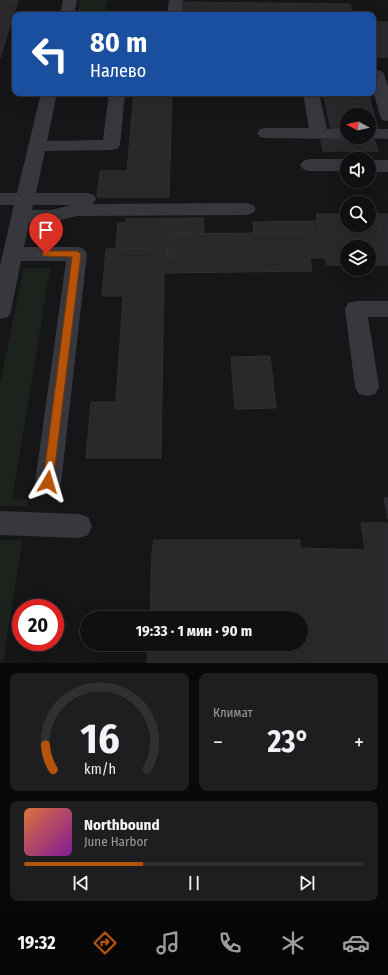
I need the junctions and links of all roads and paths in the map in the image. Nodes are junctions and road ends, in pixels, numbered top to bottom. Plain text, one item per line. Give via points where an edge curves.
1 (70, 0) edge
2 (176, 0) edge
3 (68, 12) edge
4 (174, 12) edge
5 (377, 75) dead end
6 (48, 96) edge
7 (117, 96) edge
8 (313, 96) edge
9 (388, 116) edge
10 (266, 133) dead end
11 (319, 134) junction
12 (340, 134) edge
13 (376, 134) edge
14 (388, 134) edge
15 (37, 146) junction
16 (309, 165) dead end
17 (340, 165) edge
18 (376, 166) edge
19 (388, 166) edge
20 (0, 199) edge
21 (184, 199) dead end
22 (24, 208) junction
23 (246, 209) dead end
24 (13, 254) junction
25 (388, 309) edge
26 (0, 311) edge
27 (367, 387) dead end
28 (48, 482) dead end
29 (0, 523) edge
30 (79, 526) dead end

1 - 3 street
2 - 4 street
5 - 9 street
6 - 15 street
7 - 15 street via 111,146
8 - 11 street
10 - 11 street
11 - 12 street
13 - 14 street
15 - 22 street
16 - 17 street
18 - 19 street
20 - 22 street
21 - 22 street
22 - 23 street via 52,216 77,210
22 - 24 street
24 - 26 street
24 - 28 street via 77,254
25 - 27 street via 356,309
29 - 30 street

